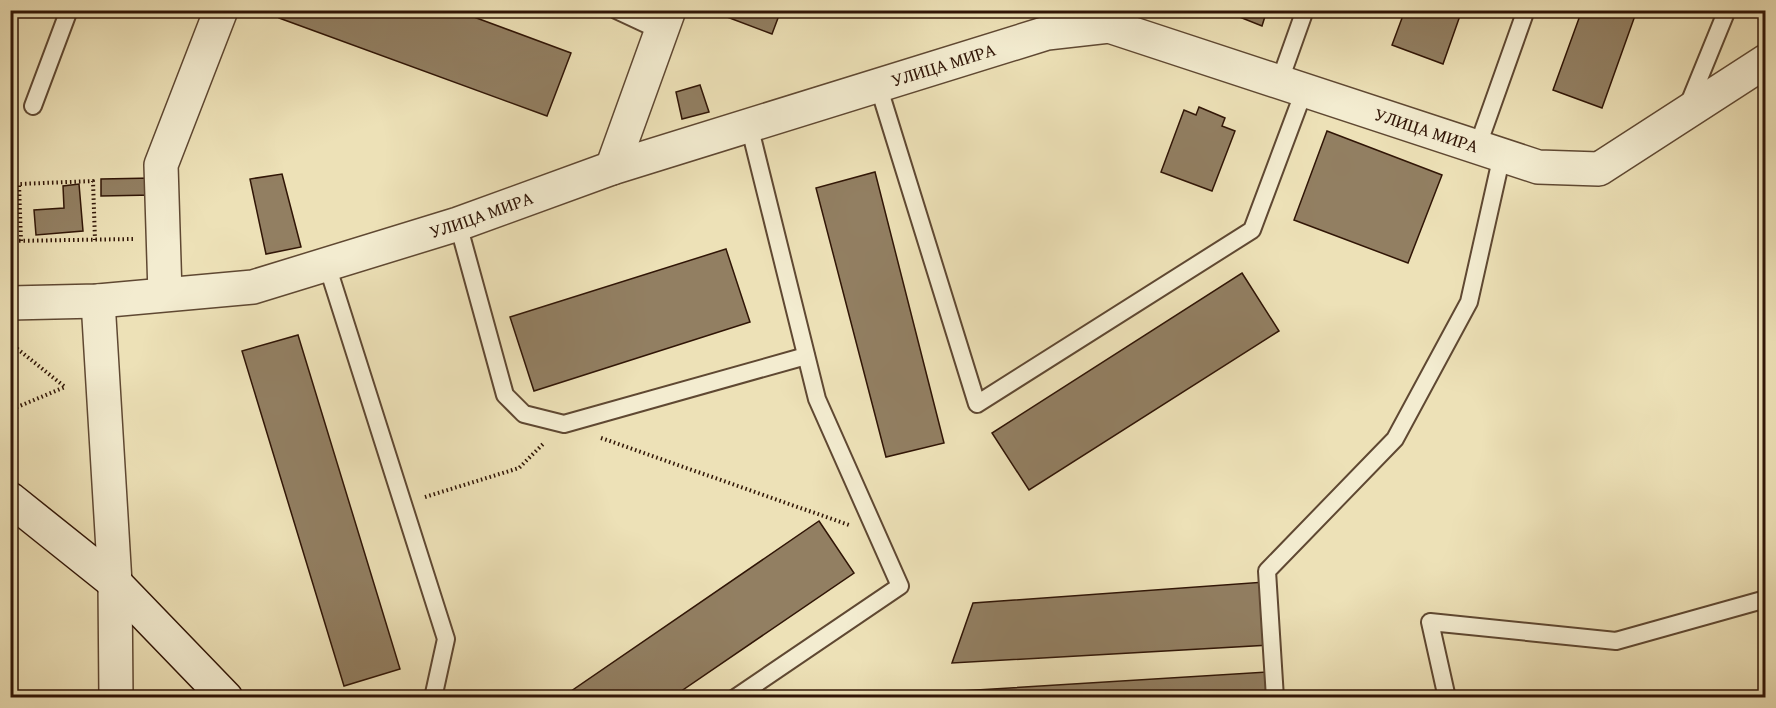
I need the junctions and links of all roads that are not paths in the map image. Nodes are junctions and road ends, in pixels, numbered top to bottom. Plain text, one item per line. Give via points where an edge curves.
1 (69, 10) edge
2 (221, 10) edge
3 (616, 10) edge
4 (1305, 10) edge
5 (1526, 10) edge
6 (1727, 10) edge
7 (1112, 19) edge
8 (665, 21) edge
9 (1766, 61) edge
10 (878, 85) junction
11 (1292, 87) junction
12 (33, 106) dead end
13 (1683, 117) junction
14 (749, 125) junction
15 (1490, 151) junction
16 (612, 168) junction
17 (458, 224) junction
18 (327, 265) junction
19 (165, 294) junction
20 (98, 301) junction
21 (10, 303) edge
22 (806, 356) junction
23 (10, 499) edge
24 (115, 583) junction
25 (1766, 599) edge
26 (116, 698) edge
27 (226, 698) edge
28 (433, 698) edge
29 (735, 698) edge
30 (1275, 698) edge
31 (1447, 698) edge

1 - 12 lane
2 - 19 street via 161,165
3 - 8 lane
4 - 11 lane
5 - 15 lane
6 - 13 lane
7 - 10 street, УЛИЦА МИРА via 1047,33
7 - 11 street, УЛИЦА МИРА
8 - 16 street
9 - 13 street, УЛИЦА МИРА
10 - 11 lane via 977,404 1252,230
10 - 14 street, УЛИЦА МИРА
11 - 15 street, УЛИЦА МИРА
13 - 15 street, УЛИЦА МИРА via 1599,170 1538,167
14 - 16 street, УЛИЦА МИРА
14 - 22 lane
15 - 30 lane via 1469,302 1395,439 1267,571
16 - 17 street, УЛИЦА МИРА
17 - 18 street, УЛИЦА МИРА
17 - 22 lane via 505,395 524,414 564,424
18 - 19 street, УЛИЦА МИРА via 253,287
18 - 28 lane via 446,639
19 - 20 street, УЛИЦА МИРА
20 - 21 street, УЛИЦА МИРА
20 - 24 street
22 - 29 lane via 817,399 900,586
23 - 24 street
24 - 26 street
24 - 27 street
25 - 31 lane via 1616,641 1430,622

